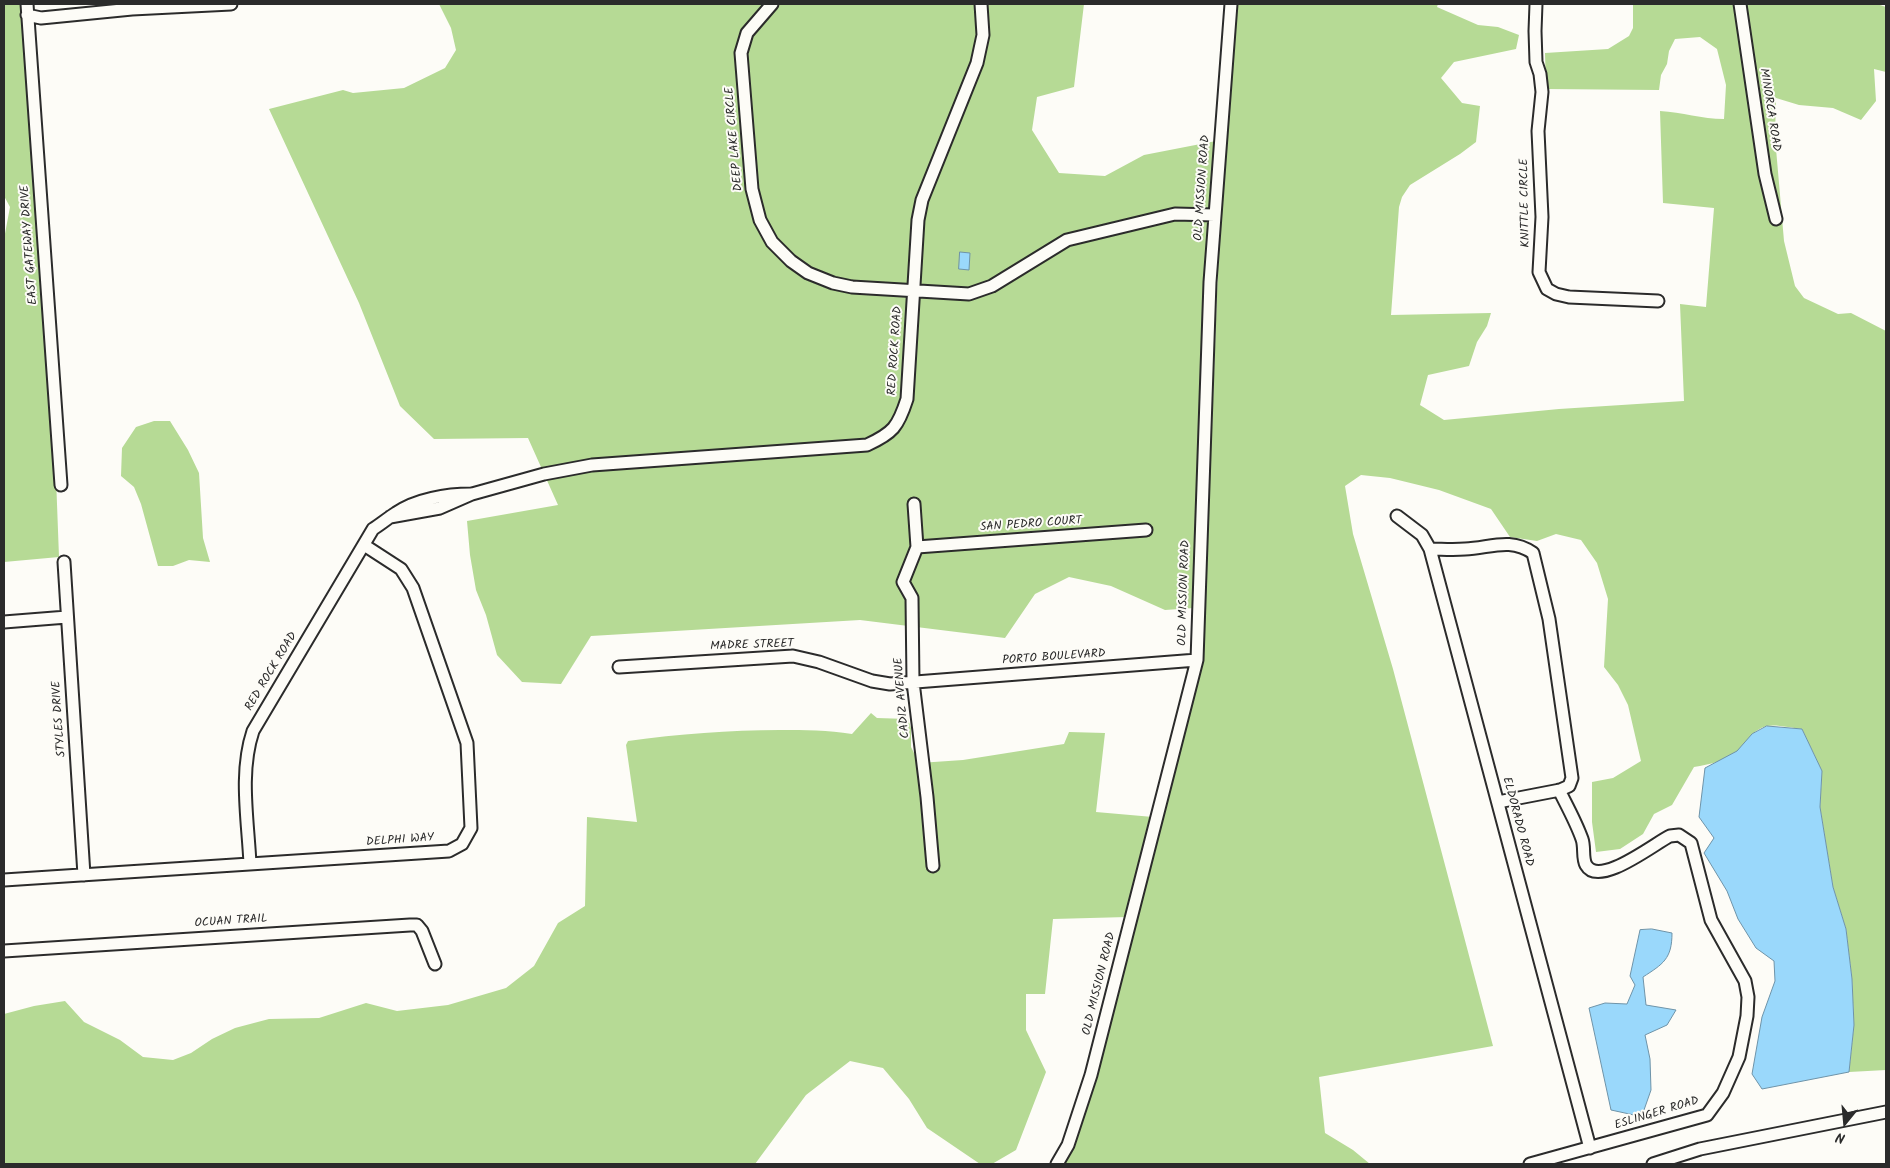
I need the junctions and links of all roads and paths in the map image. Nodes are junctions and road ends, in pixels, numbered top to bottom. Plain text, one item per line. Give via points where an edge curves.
1 (231, 4) edge
2 (772, 4) edge
3 (981, 4) edge
4 (1231, 4) edge
5 (1536, 4) edge
6 (1740, 4) edge
7 (27, 10) edge
8 (1215, 215) junction
9 (1776, 219) dead end
10 (914, 291) junction
11 (1658, 301) dead end
12 (61, 485) dead end
13 (472, 494) junction
14 (431, 498) junction
15 (914, 504) dead end
16 (432, 510) junction
17 (1397, 516) dead end
18 (390, 517) junction
19 (1146, 530) dead end
20 (364, 545) junction
21 (917, 547) junction
22 (1430, 549) junction
23 (64, 562) dead end
24 (67, 617) junction
25 (4, 622) edge
26 (1197, 660) junction
27 (619, 667) dead end
28 (913, 682) junction
29 (1559, 790) junction
30 (1498, 802) junction
31 (250, 864) junction
32 (933, 866) dead end
33 (84, 875) junction
34 (4, 880) edge
35 (4, 951) edge
36 (435, 964) dead end
37 (1886, 1112) edge
38 (1590, 1148) junction
39 (1057, 1164) edge
40 (1530, 1164) edge
41 (1653, 1164) edge

1 - 7 street via 132,8 41,18
2 - 10 street, DEEP LAKE CIRCLE via 747,33 741,53 752,189 760,220 772,242 808,273 852,287
3 - 10 street, RED ROCK ROAD via 983,35 978,63 922,200
4 - 8 street, OLD MISSION ROAD
5 - 11 street, KNITTLE CIRCLE via 1535,44 1542,92 1538,131 1542,217 1539,272 1548,288 1556,294
6 - 9 street, MINORCA ROAD via 1765,174
7 - 12 street, EAST GATEWAY DRIVE
8 - 10 street, DEEP LAKE CIRCLE via 1174,214 1067,240 992,286 969,294
8 - 26 street, OLD MISSION ROAD
10 - 13 street, RED ROCK ROAD via 907,399 901,417 888,436 867,445 592,465 544,474
13 - 14 street, RED ROCK ROAD
13 - 16 street, RED ROCK ROAD
14 - 16 street
14 - 18 street, RED ROCK ROAD
15 - 21 street, CADIZ AVENUE
16 - 18 street, RED ROCK ROAD
17 - 22 street, ELDORADO ROAD via 1422,535
18 - 20 street, RED ROCK ROAD via 373,529
19 - 21 street, SAN PEDRO COURT
20 - 31 street, RED ROCK ROAD via 253,731 245,764
20 - 31 street, DELPHI WAY via 401,570 413,588 467,742 472,828 462,844 449,851
21 - 28 street, CADIZ AVENUE via 903,582 912,598
22 - 29 street via 1508,544 1522,545 1532,552 1549,619 1572,778 1569,786
22 - 30 street, ELDORADO ROAD
23 - 24 street, STYLES DRIVE
24 - 25 street
24 - 33 street, STYLES DRIVE
26 - 28 street, PORTO BOULEVARD
26 - 39 street, OLD MISSION ROAD via 1091,1076 1068,1144
27 - 28 street, MADRE STREET via 793,656 872,681 890,684
28 - 32 street, CADIZ AVENUE
29 - 30 street
29 - 38 street, ESLINGER ROAD via 1583,841 1588,868 1598,872 1616,868 1670,836 1679,834 1691,843 1711,920 1745,981 1748,997 1739,1057 1723,1093 1707,1115
30 - 38 street, ELDORADO ROAD
31 - 33 street, DELPHI WAY
33 - 34 street, DELPHI WAY
35 - 36 street, OCUAN TRAIL via 417,925
37 - 41 street via 1700,1149
38 - 40 street, ESLINGER ROAD

